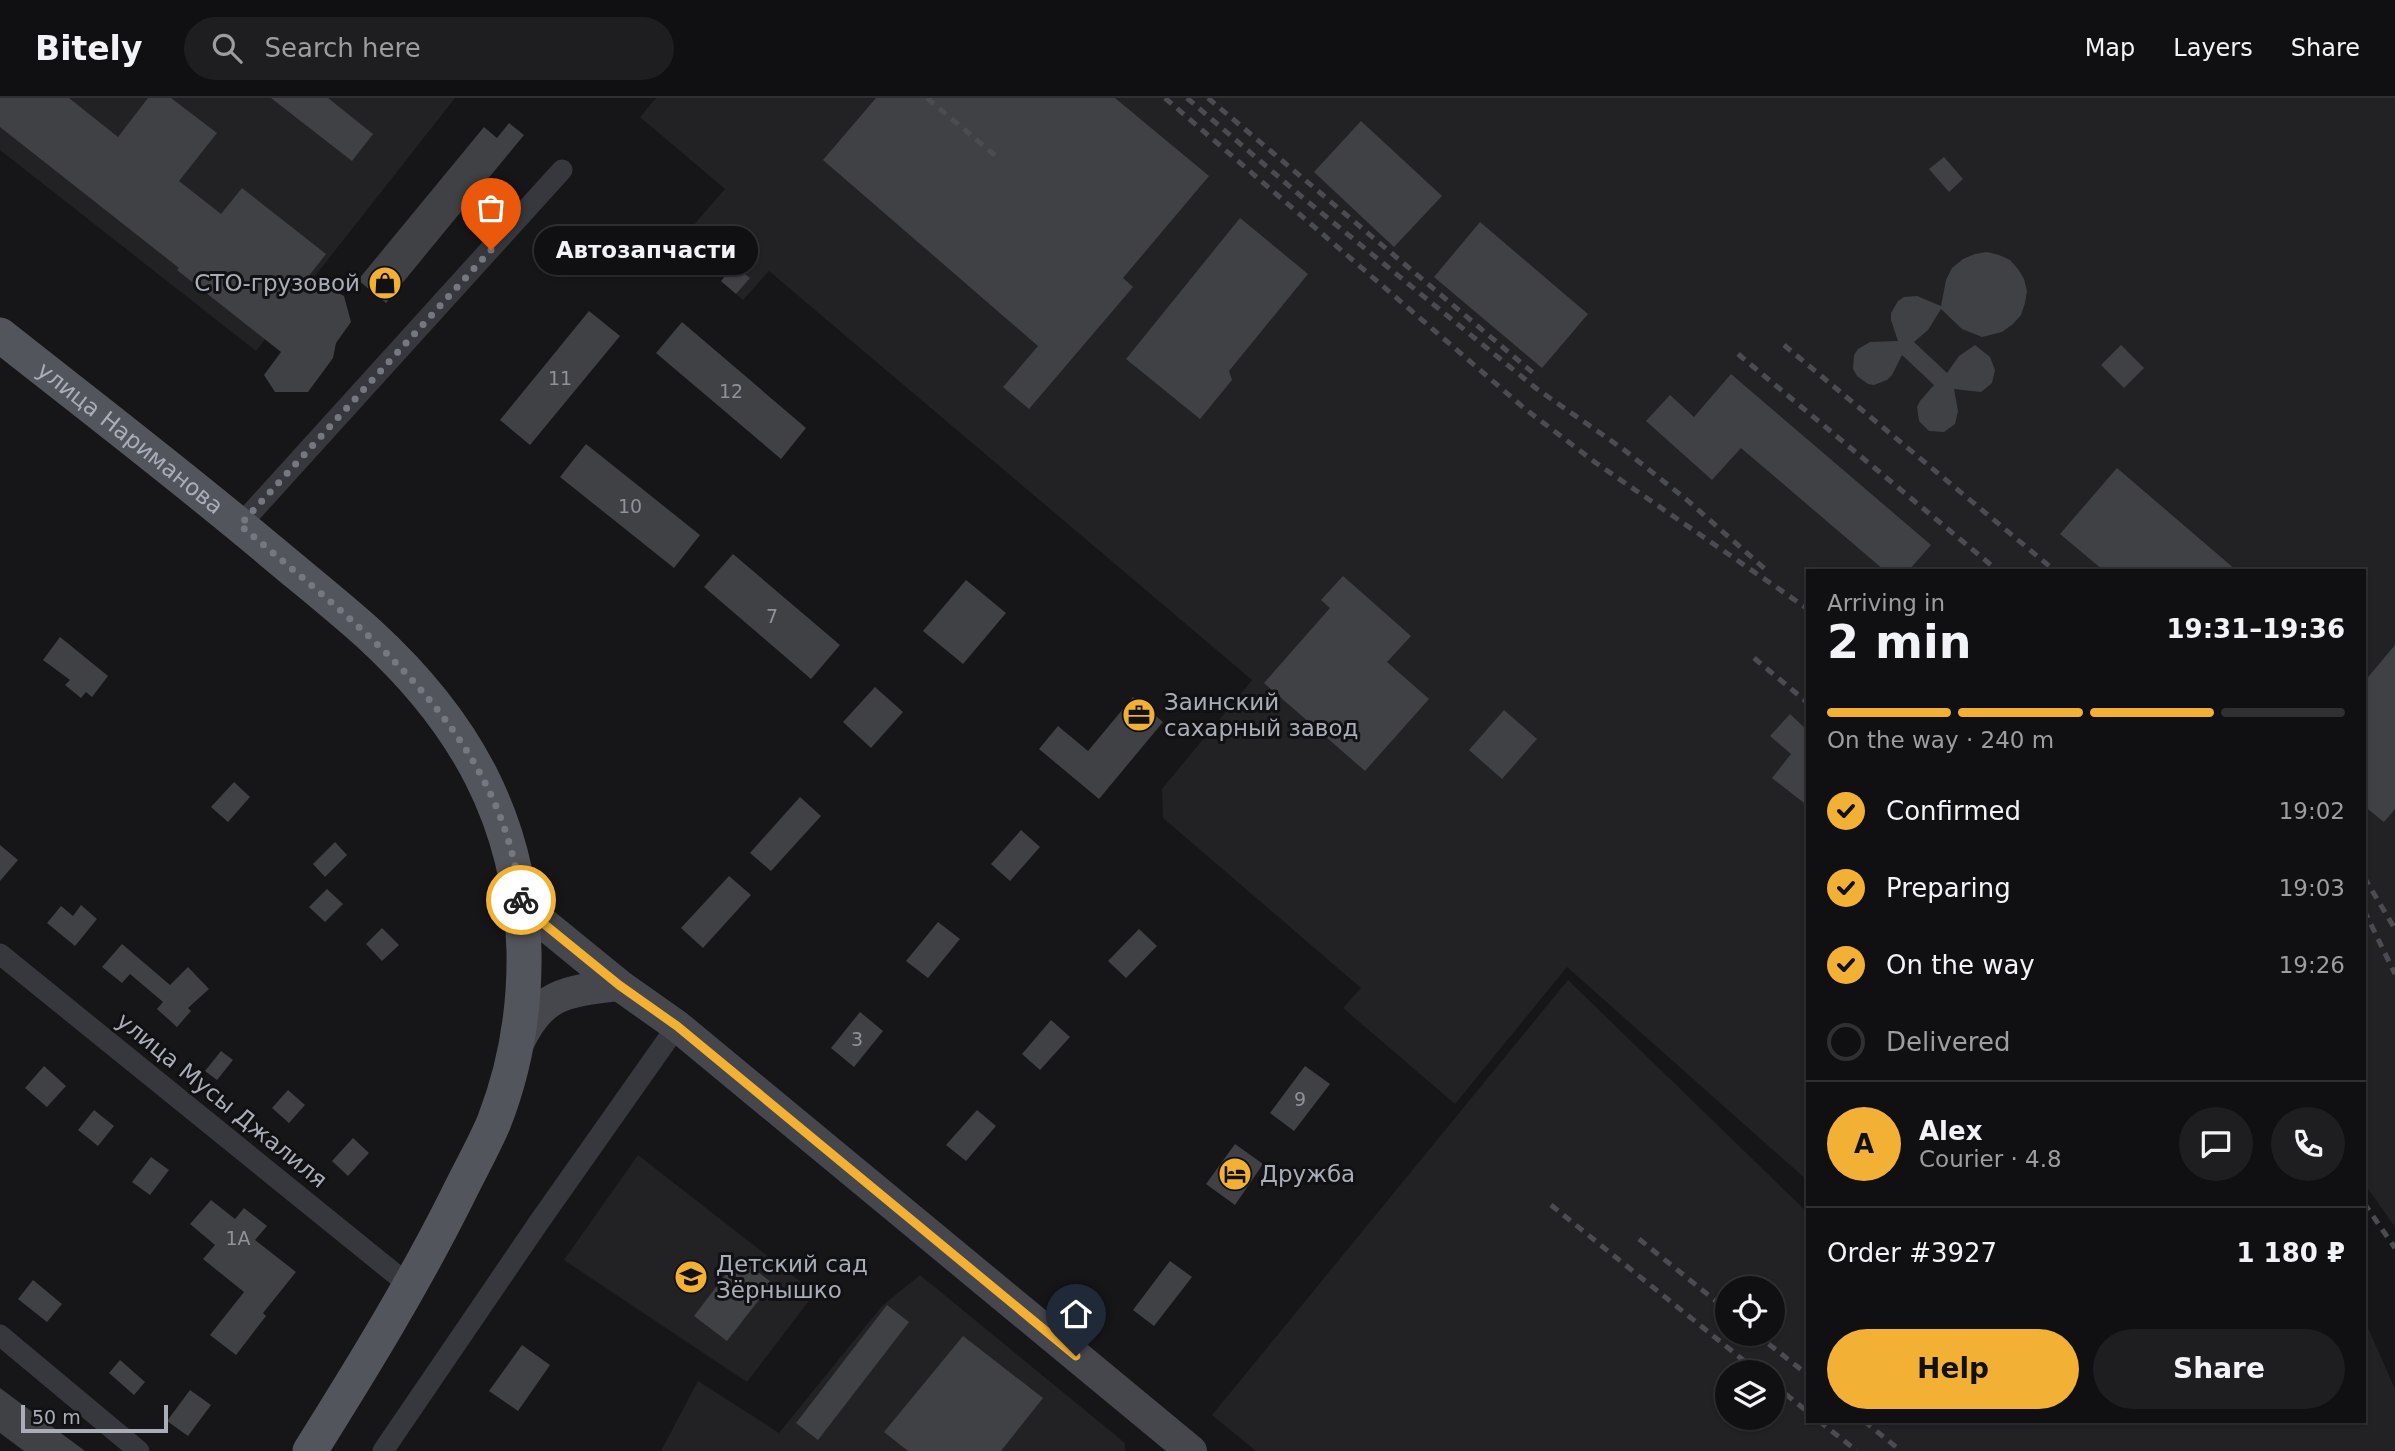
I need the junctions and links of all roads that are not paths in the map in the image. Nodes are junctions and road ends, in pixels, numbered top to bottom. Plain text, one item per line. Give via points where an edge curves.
1 (562, 170) dead end
2 (0, 335) edge
3 (240, 525) junction
4 (522, 906) junction
5 (0, 954) edge
6 (619, 985) junction
7 (677, 1026) junction
8 (516, 1047) junction
9 (410, 1286) junction
10 (0, 1335) edge
11 (139, 1451) edge
12 (310, 1451) edge
13 (383, 1451) edge
14 (1191, 1451) edge

1 - 3 street
2 - 3 main road, улица Нариманова
3 - 4 main road, улица Нариманова via 370,635 450,725 495,804 512,854
4 - 6 main road
4 - 8 main road, улица Нариманова via 524,990
5 - 9 street, улица Мусы Джалиля
6 - 7 main road
6 - 8 main road via 572,990 554,999 526,1025
7 - 13 street
7 - 14 main road
8 - 9 main road, улица Нариманова via 495,1119
9 - 12 main road, улица Нариманова
10 - 11 street

